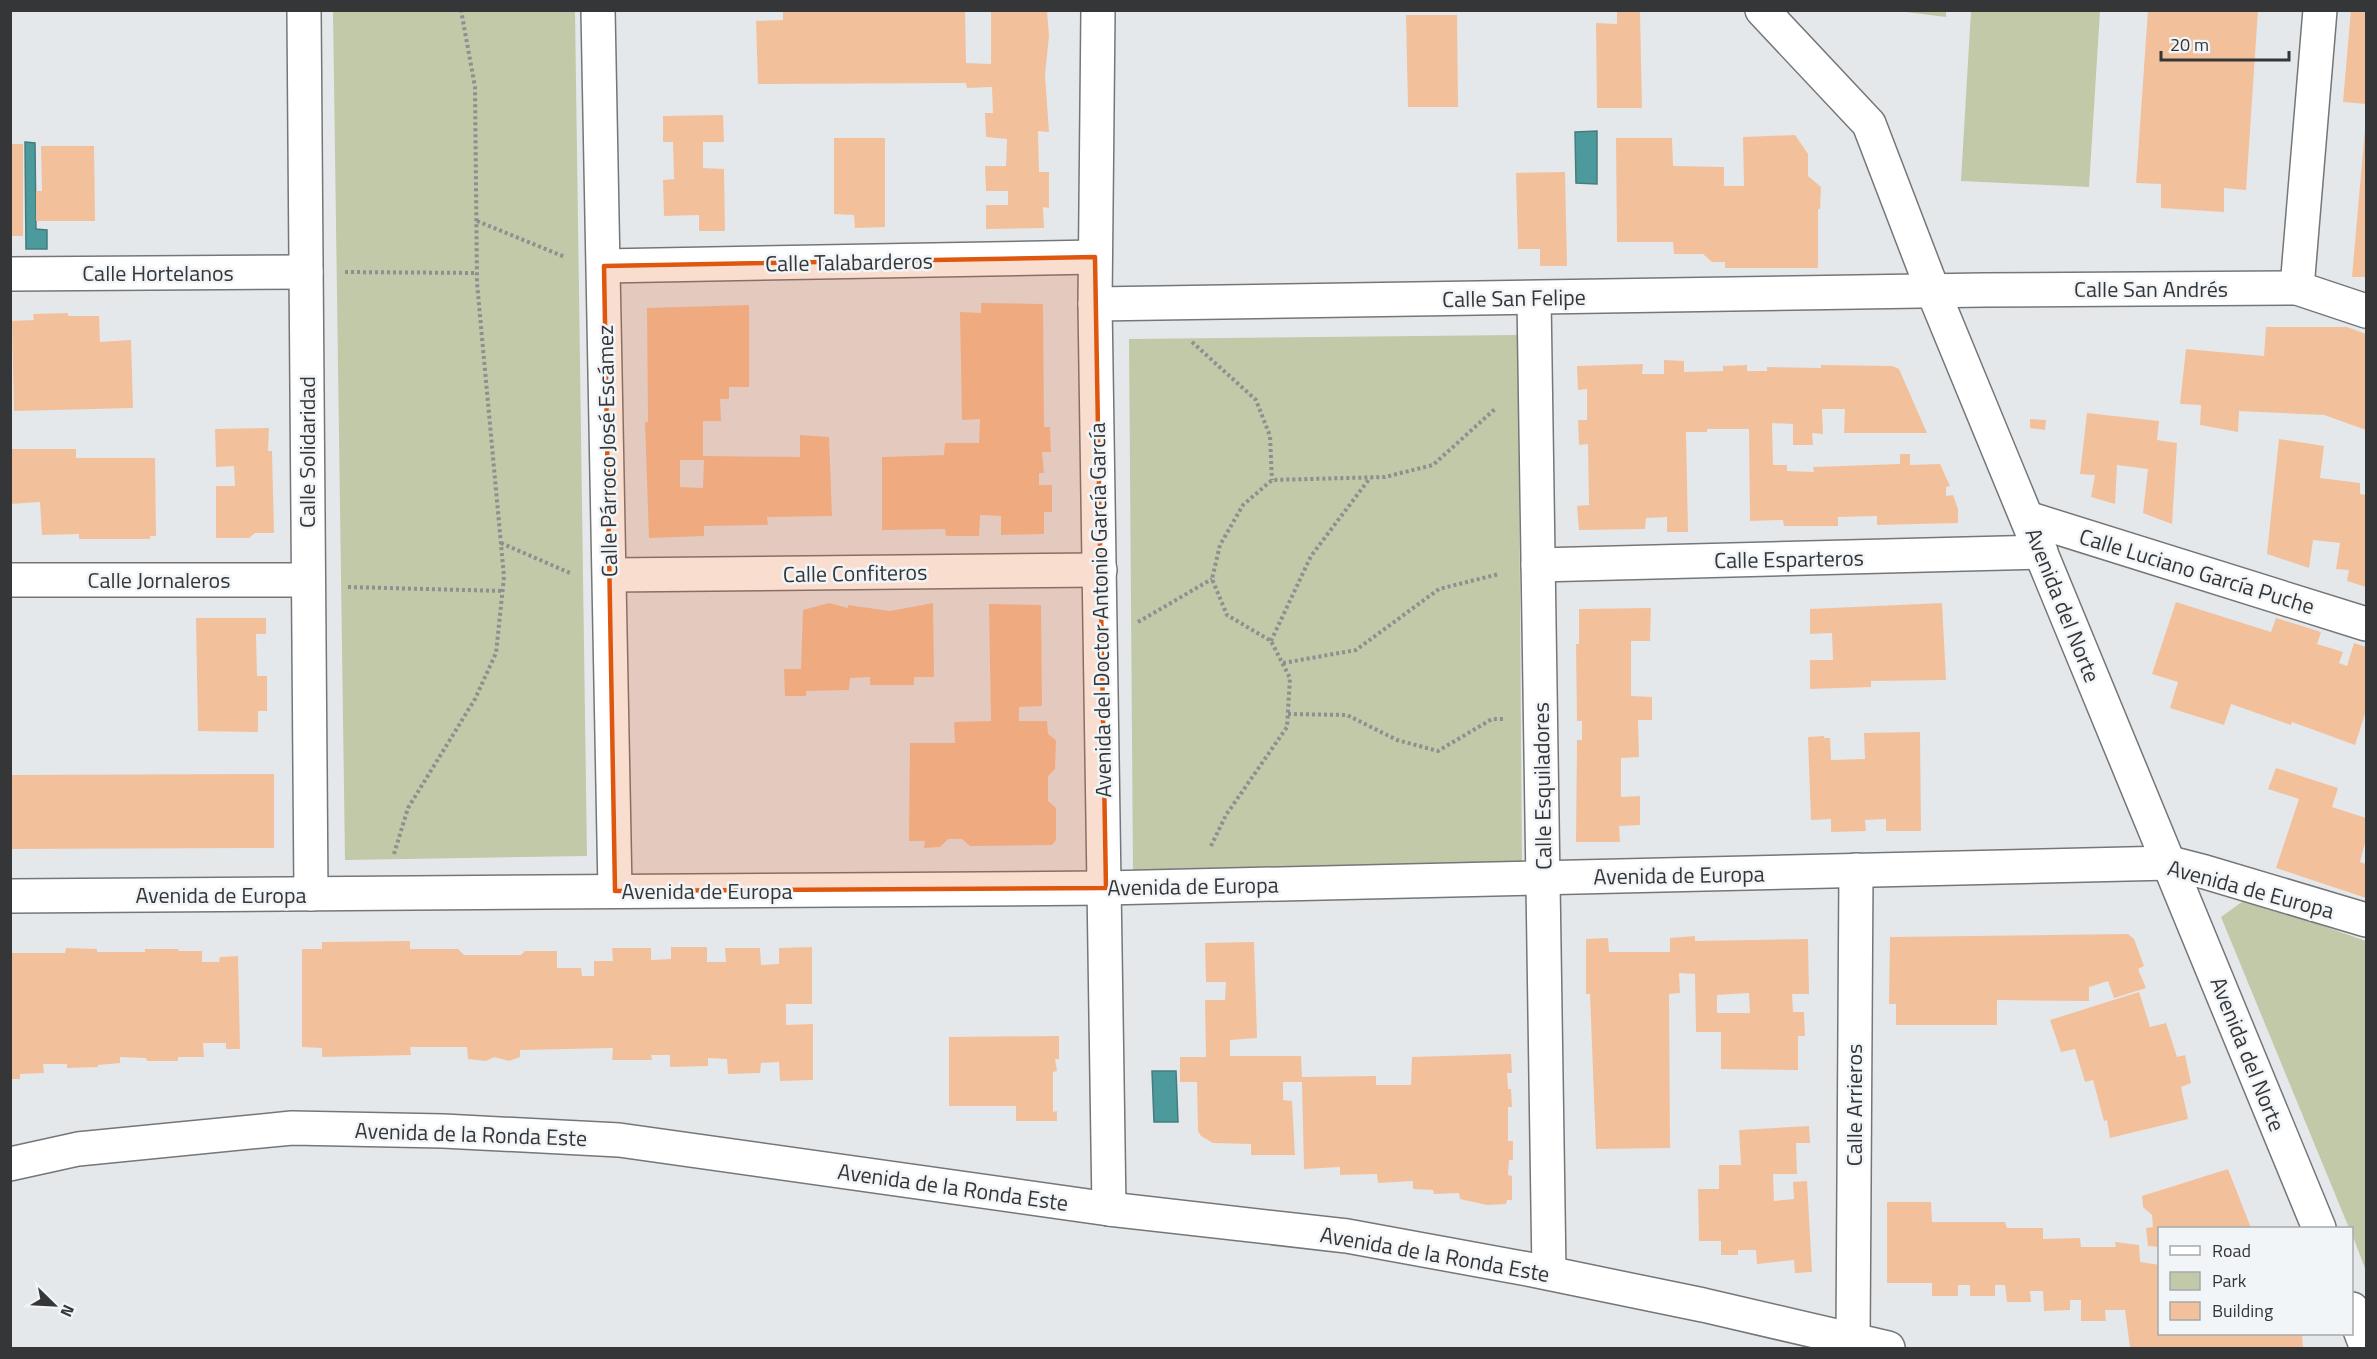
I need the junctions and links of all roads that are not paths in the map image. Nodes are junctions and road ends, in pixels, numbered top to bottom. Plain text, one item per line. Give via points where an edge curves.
1 (304, 10) edge
2 (598, 10) edge
3 (1098, 10) edge
4 (1762, 10) edge
5 (2320, 10) edge
6 (1095, 257) junction
7 (604, 269) junction
8 (306, 272) junction
9 (10, 274) edge
10 (2297, 288) junction
11 (1933, 291) junction
12 (1534, 298) junction
13 (1095, 304) junction
14 (2367, 310) edge
15 (2027, 518) junction
16 (2041, 552) junction
17 (1538, 565) junction
18 (1100, 570) junction
19 (10, 579) edge
20 (308, 583) junction
21 (609, 583) junction
22 (2367, 624) edge
23 (2170, 864) junction
24 (1856, 870) junction
25 (1543, 878) junction
26 (1106, 888) junction
27 (615, 891) junction
28 (311, 894) junction
29 (10, 896) edge
30 (2367, 920) edge
31 (10, 1164) edge
32 (1109, 1209) junction
33 (2319, 1227) edge
34 (1549, 1274) junction
35 (2353, 1311) edge
36 (1853, 1340) junction
37 (2367, 1346) edge
38 (1888, 1348) edge

1 - 8 street, Calle Solidaridad
2 - 7 street, Calle Párroco José Escámez
3 - 6 street, Avenida del Doctor Antonio García García
4 - 11 street, Avenida del Norte via 1869,124
5 - 10 street
6 - 7 street, Calle Talabarderos
6 - 13 street, Avenida del Doctor Antonio García García
7 - 21 street, Calle Párroco José Escámez
8 - 9 street, Calle Hortelanos
8 - 20 street, Calle Solidaridad
10 - 11 street, Calle San Andrés
10 - 14 street, Calle San Andrés
11 - 12 street, Calle San Felipe
11 - 15 street, Avenida del Norte
12 - 13 street, Calle San Felipe
12 - 17 street, Calle Esquiladores
13 - 18 street, Avenida del Doctor Antonio García García
15 - 16 street, Avenida del Norte
15 - 22 street, Calle Luciano García Puche
16 - 17 street, Calle Esparteros
16 - 23 street, Avenida del Norte
17 - 25 street, Calle Esquiladores
18 - 21 street, Calle Confiteros
18 - 26 street, Avenida del Doctor Antonio García García
19 - 20 street, Calle Jornaleros
20 - 28 street, Calle Solidaridad
21 - 27 street, Calle Párroco José Escámez
23 - 24 street, Avenida de Europa
23 - 30 street, Avenida de Europa
23 - 33 street, Avenida del Norte
24 - 25 street, Avenida de Europa
24 - 36 street, Calle Arrieros
25 - 26 street, Avenida de Europa
25 - 34 street, Calle Esquiladores
26 - 27 street, Avenida de Europa
26 - 32 street, Avenida del Doctor Antonio García García
27 - 28 street, Avenida de Europa
28 - 29 street, Avenida de Europa
31 - 32 street, Avenida de la Ronda Este via 78,1149 292,1128 443,1131 619,1140
32 - 34 street, Avenida de la Ronda Este via 1347,1236
34 - 36 street, Avenida de la Ronda Este
35 - 37 street
36 - 38 street, Avenida de la Ronda Este

